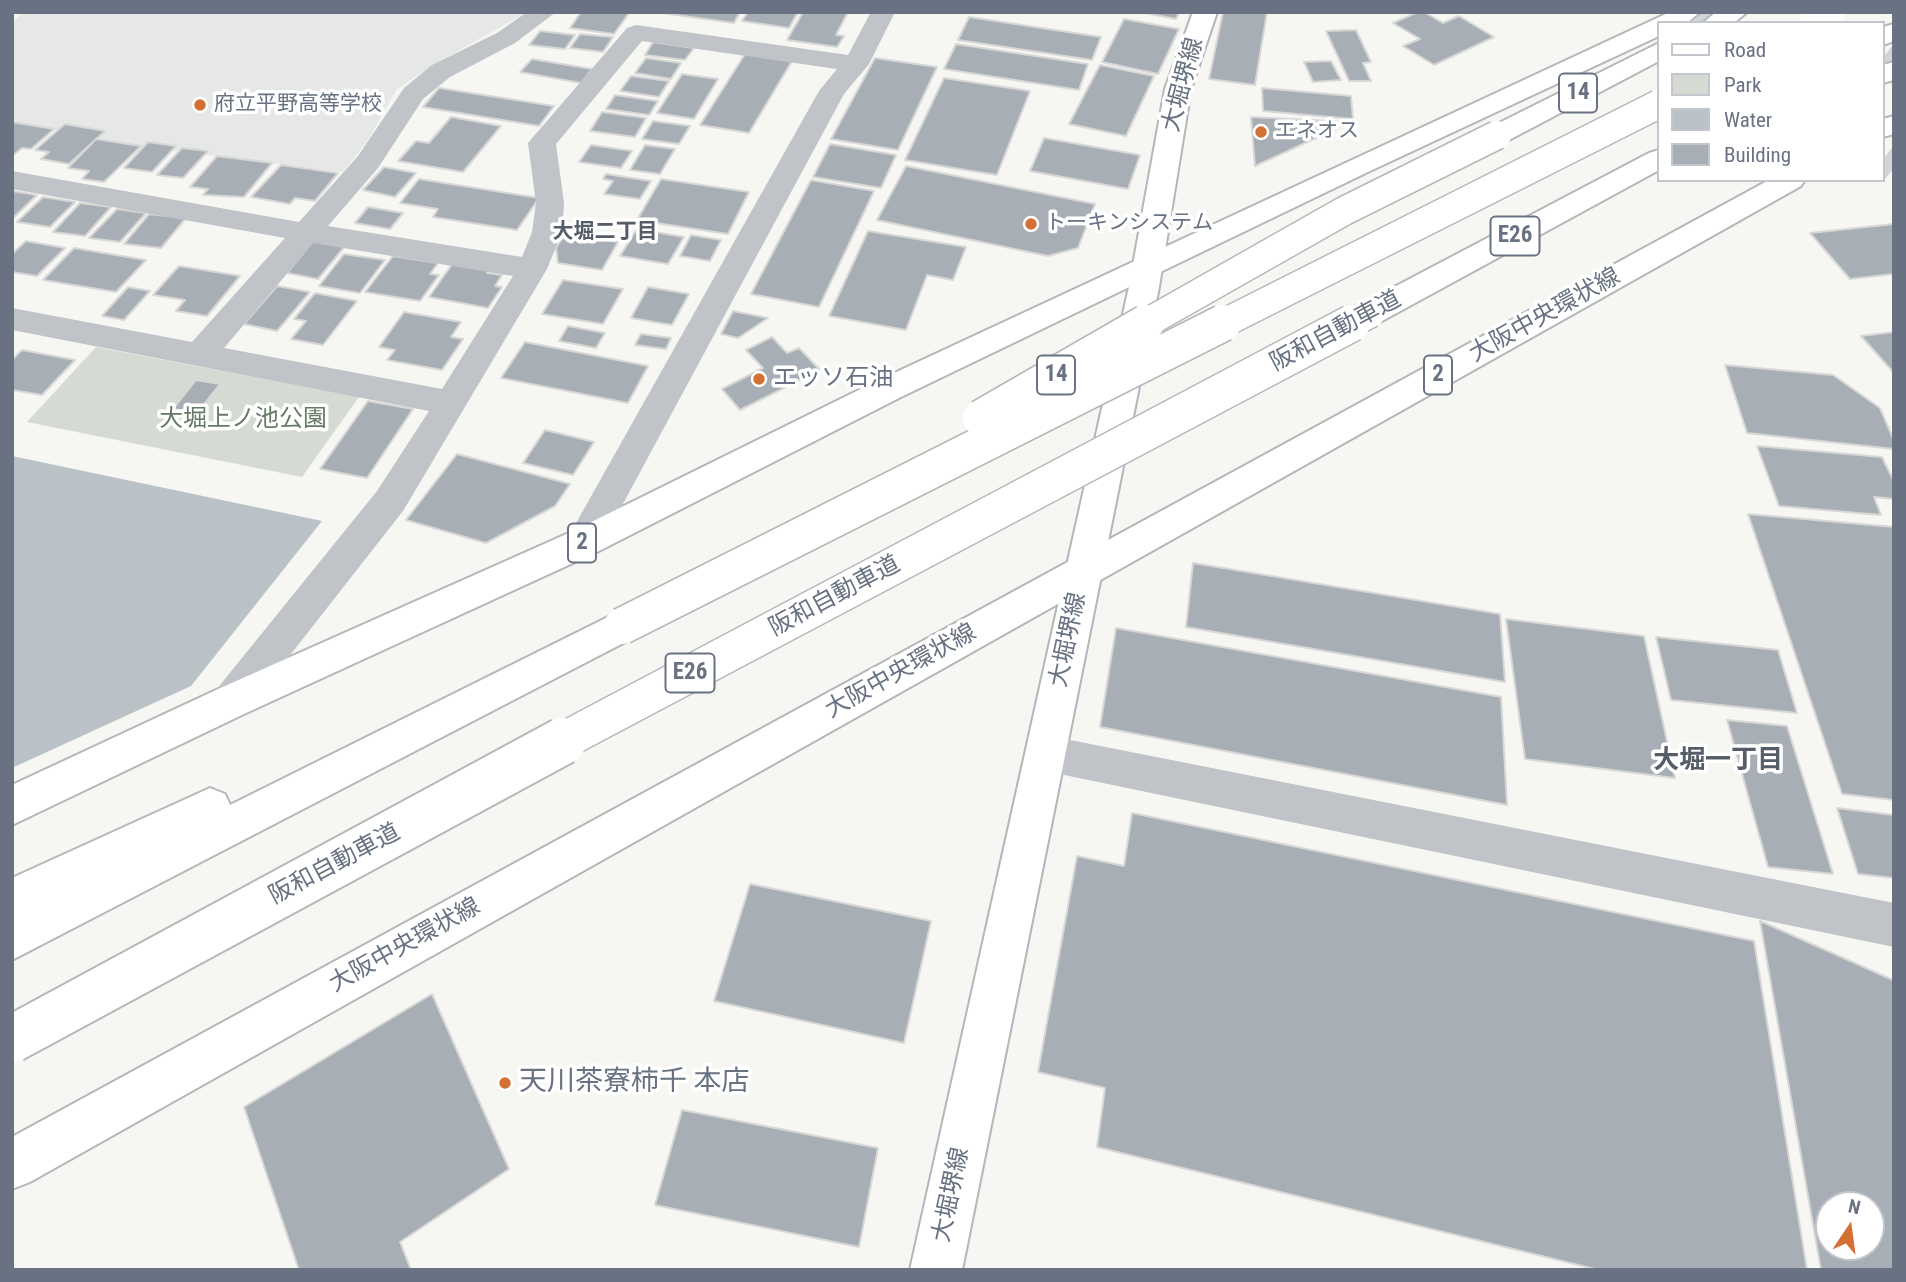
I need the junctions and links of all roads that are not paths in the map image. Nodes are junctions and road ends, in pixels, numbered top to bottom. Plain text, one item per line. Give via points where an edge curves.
1 (544, 12) edge
2 (883, 12) edge
3 (1205, 12) edge
4 (1688, 12) edge
5 (1735, 12) edge
6 (1672, 21) edge
7 (1719, 21) edge
8 (1658, 27) edge
9 (1658, 52) edge
10 (856, 64) junction
11 (1658, 105) edge
12 (1658, 160) edge
13 (12, 180) edge
14 (1658, 180) edge
15 (1787, 182) edge
16 (304, 232) junction
17 (1145, 267) junction
18 (532, 268) junction
19 (1371, 313) junction
20 (12, 319) edge
21 (200, 354) junction
22 (451, 403) junction
23 (584, 542) junction
24 (1084, 570) junction
25 (622, 626) junction
26 (514, 680) junction
27 (230, 702) junction
28 (1045, 752) junction
29 (12, 806) edge
30 (12, 901) edge
31 (1894, 925) edge
32 (12, 937) edge
33 (12, 1039) edge
34 (12, 1164) edge
35 (936, 1270) edge

1 - 16 street via 506,38 441,71 413,94 368,162
2 - 10 street
3 - 17 main road, 大堀堺線 via 1178,89
4 - 6 main road
5 - 7 main road
8 - 17 main road, 2
9 - 25 main road, 14, bridge via 1240,268
10 - 18 street via 636,33 542,143 550,203 547,232
10 - 23 street via 832,91
11 - 25 main road, E26, bridge
12 - 19 main road, 阪和自動車道 / E26
13 - 16 street
14 - 19 main road, E26 via 1533,244
15 - 24 main road, 大阪中央環状線 / 2
16 - 18 street
16 - 21 street
17 - 23 main road, 2
17 - 24 main road, 大堀堺線
18 - 22 street
19 - 33 main road, 阪和自動車道 / E26, bridge
20 - 21 street
21 - 22 street
22 - 27 street via 390,501
23 - 27 main road, 2
24 - 28 main road, 大堀堺線
24 - 34 main road, 大阪中央環状線 / 2
25 - 26 main road, E26
26 - 30 main road via 253,788
26 - 32 main road, E26
27 - 29 main road, 2
28 - 31 street
28 - 35 main road, 大堀堺線

